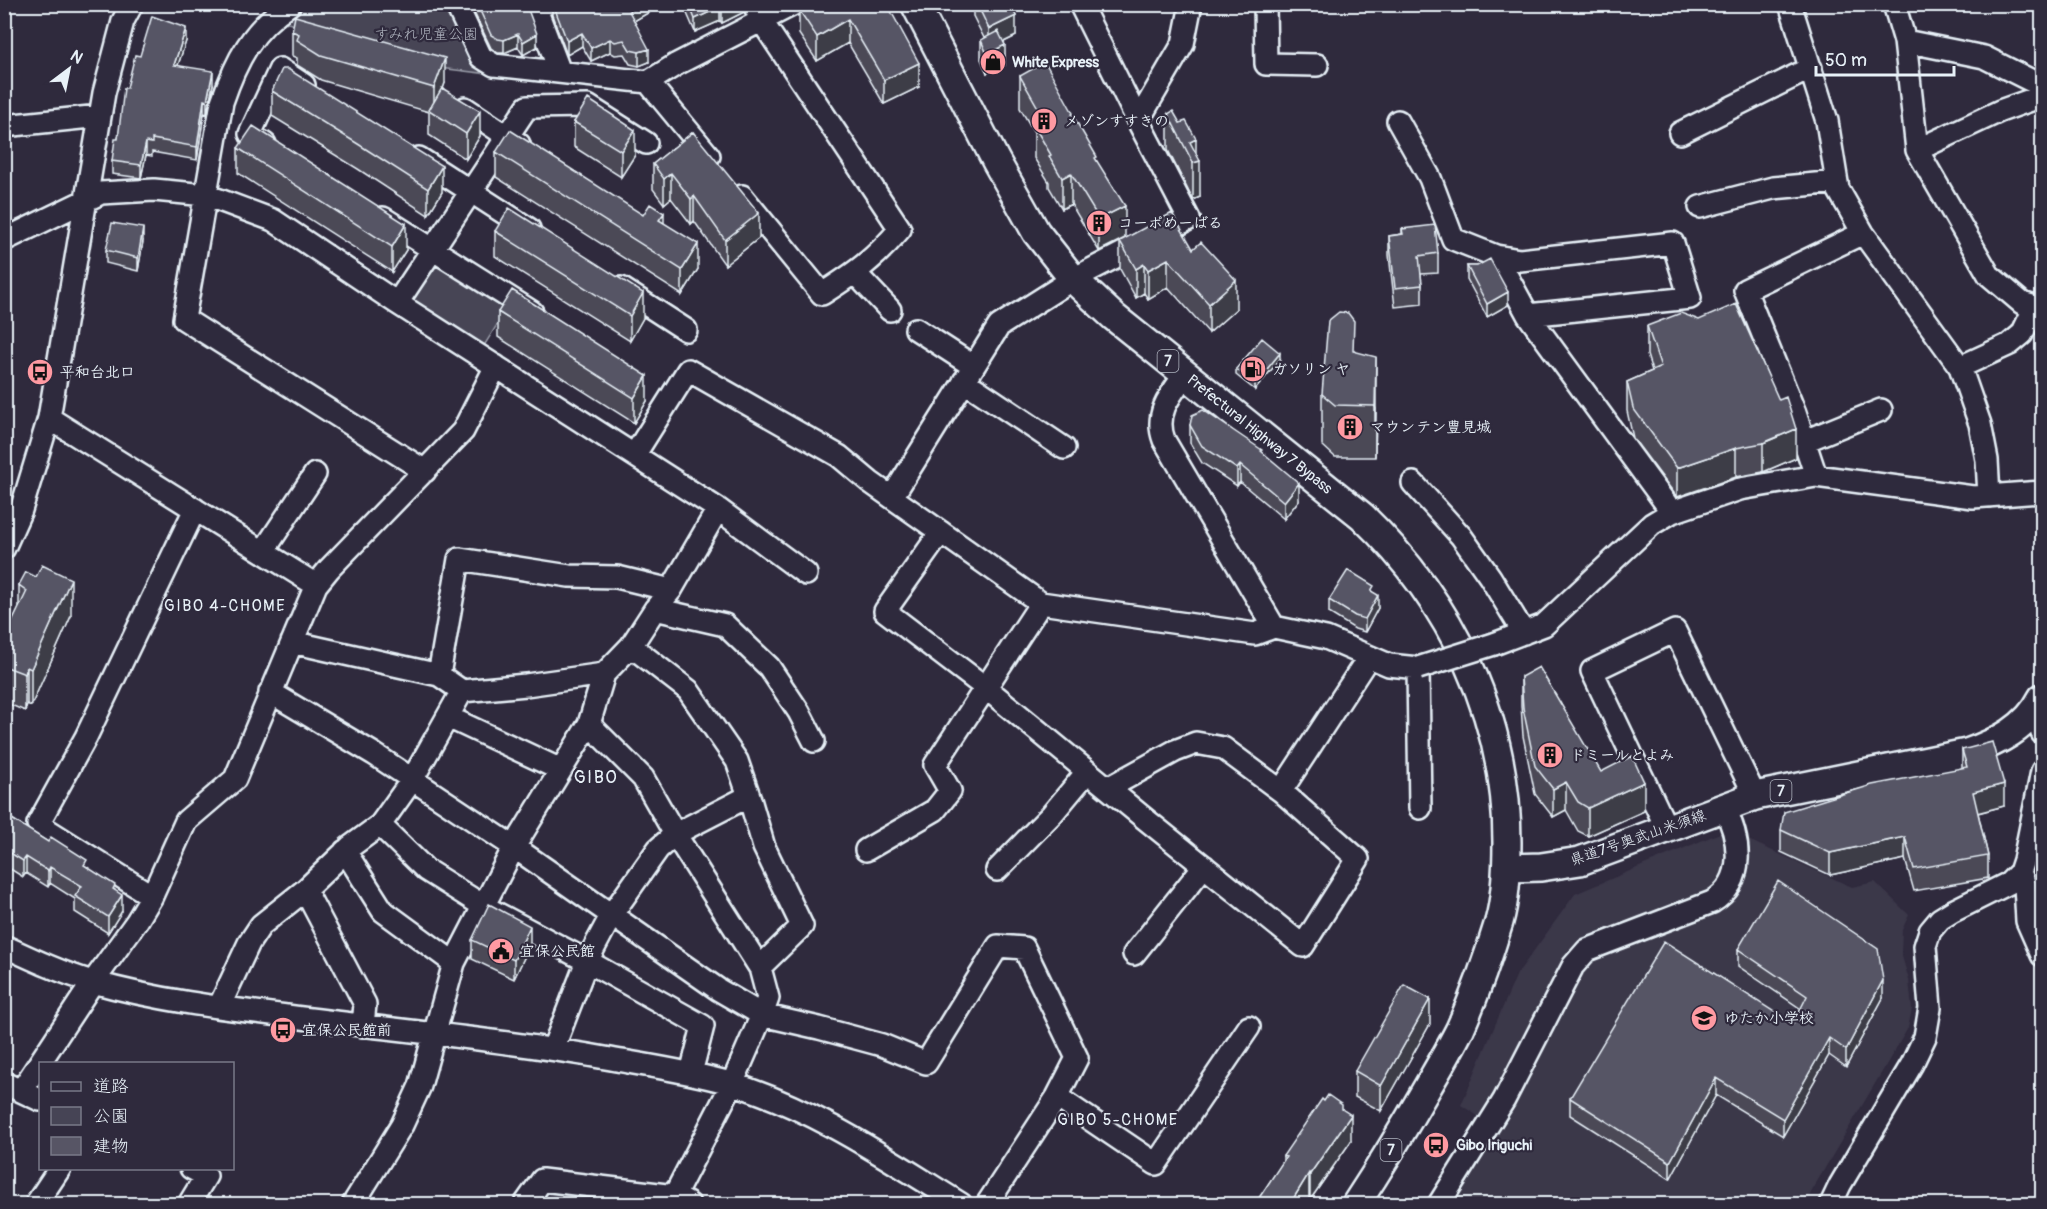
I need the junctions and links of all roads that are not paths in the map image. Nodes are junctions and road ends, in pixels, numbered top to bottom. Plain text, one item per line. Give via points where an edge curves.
1 (132, 4) edge
2 (290, 4) edge
3 (456, 4) edge
4 (545, 4) edge
5 (794, 4) edge
6 (915, 4) edge
7 (1080, 4) edge
8 (1191, 4) edge
9 (1265, 4) edge
10 (1790, 4) edge
11 (1894, 4) edge
12 (757, 12) edge
13 (1905, 41) junction
14 (1317, 65) dead end
15 (1811, 68) junction
16 (560, 72) junction
17 (648, 82) junction
18 (2043, 86) edge
19 (320, 95) edge
20 (2043, 96) edge
21 (465, 108) edge
22 (100, 116) junction
23 (1138, 121) junction
24 (1398, 121) dead end
25 (4, 126) edge
26 (1680, 133) dead end
27 (508, 136) junction
28 (646, 143) dead end
29 (400, 147) edge
30 (1917, 150) junction
31 (280, 153) edge
32 (537, 156) edge
33 (1837, 182) junction
34 (471, 191) junction
35 (206, 195) junction
36 (85, 201) junction
37 (362, 204) edge
38 (1700, 207) dead end
39 (1863, 233) junction
40 (4, 240) edge
41 (549, 242) edge
42 (433, 249) junction
43 (1496, 256) junction
44 (855, 273) junction
45 (1073, 279) junction
46 (608, 280) edge
47 (397, 303) junction
48 (2038, 308) edge
49 (890, 310) dead end
50 (1528, 315) junction
51 (550, 323) edge
52 (916, 329) dead end
53 (686, 330) dead end
54 (496, 366) junction
55 (1960, 367) junction
56 (969, 374) junction
57 (1185, 375) junction
58 (1881, 410) dead end
59 (49, 418) junction
60 (1805, 441) junction
61 (1064, 448) dead end
62 (635, 454) junction
63 (425, 471) junction
64 (315, 474) dead end
65 (1816, 476) junction
66 (1413, 483) dead end
67 (2043, 492) edge
68 (1989, 496) junction
69 (892, 497) junction
70 (195, 509) junction
71 (718, 509) junction
72 (1671, 512) junction
73 (941, 532) junction
74 (4, 548) edge
75 (263, 552) junction
76 (806, 574) dead end
77 (316, 585) junction
78 (670, 590) junction
79 (1041, 603) junction
80 (655, 609) junction
81 (1274, 627) junction
82 (1524, 633) junction
83 (292, 642) junction
84 (631, 646) junction
85 (1368, 658) junction
86 (1418, 668) junction
87 (604, 674) junction
88 (439, 675) junction
89 (986, 687) junction
90 (462, 691) junction
91 (270, 692) junction
92 (2040, 714) edge
93 (448, 717) junction
94 (589, 724) junction
95 (814, 741) dead end
96 (561, 770) junction
97 (2043, 771) edge
98 (1087, 772) junction
99 (412, 780) junction
100 (1108, 788) junction
101 (1281, 791) junction
102 (749, 796) junction
103 (1755, 796) junction
104 (1724, 807) junction
105 (1419, 808) dead end
106 (380, 825) junction
107 (1667, 829) junction
108 (675, 834) junction
109 (514, 847) junction
110 (866, 850) dead end
111 (345, 851) junction
112 (1204, 866) junction
113 (1507, 868) junction
114 (997, 870) dead end
115 (2020, 872) junction
116 (305, 890) junction
117 (152, 896) junction
118 (485, 907) junction
119 (612, 914) junction
120 (4, 946) edge
121 (1134, 954) dead end
122 (2043, 955) edge
123 (587, 961) junction
124 (454, 963) junction
125 (759, 967) junction
126 (93, 982) junction
127 (219, 1007) junction
128 (762, 1015) junction
129 (363, 1026) junction
130 (1249, 1027) dead end
131 (435, 1034) junction
132 (553, 1048) junction
133 (691, 1073) junction
134 (732, 1084) junction
135 (13, 1087) edge
136 (1057, 1097) junction
137 (39, 1100) edge
138 (59, 1170) edge
139 (194, 1170) edge
140 (678, 1202) edge
141 (36, 1204) edge
142 (189, 1204) edge
143 (353, 1204) edge
144 (525, 1204) edge
145 (961, 1204) edge
146 (987, 1204) edge
147 (1356, 1204) edge
148 (1438, 1204) edge
149 (1831, 1204) edge

1 - 22 street via 123,21
2 - 35 street via 251,40 233,69 222,102
3 - 16 street via 481,57 494,65
4 - 16 street via 536,9
5 - 12 street
6 - 45 main road, Prefectural Highway 7 Bypass / 7 via 1036,232
7 - 23 street
8 - 23 street via 1183,44
9 - 14 street via 1266,64
10 - 15 street
11 - 13 street
12 - 17 street
12 - 44 street via 900,229
13 - 18 street via 1984,57
13 - 30 street
15 - 26 street
15 - 33 street via 1827,121
16 - 17 street
17 - 44 street via 822,294
19 - 31 street via 280,69 250,134
20 - 30 street via 2000,111
21 - 27 street
22 - 25 street
22 - 36 street
23 - 45 street via 1189,219
24 - 43 street via 1430,178 1453,239
27 - 28 street via 527,107 588,106
27 - 32 street
27 - 34 street
29 - 34 street
30 - 48 street via 1989,275 2022,303
33 - 38 street via 1773,188
33 - 39 street
34 - 41 street
34 - 42 street
35 - 36 street via 154,190 112,192
35 - 47 street via 273,220
35 - 63 street via 184,320
36 - 40 street
36 - 59 street
37 - 42 street
39 - 55 street
39 - 60 street via 1745,290
42 - 47 street
42 - 51 street
43 - 50 street
43 - 50 street via 1520,260 1673,243 1690,298
44 - 49 street
45 - 56 street via 999,326
45 - 57 main road, Prefectural Highway 7 Bypass / 7
46 - 53 street
47 - 54 street
48 - 55 street via 2022,334 2010,344
50 - 72 street
52 - 56 street
54 - 62 street
54 - 63 street via 463,431
55 - 68 street via 1980,424
56 - 61 street
56 - 69 street
57 - 81 street via 1163,407 1160,431
57 - 113 main road, Prefectural Highway 7 Bypass / 7 via 1362,516 1386,538 1431,597 1474,675 1492,727 1507,810
58 - 60 street
59 - 70 street
59 - 74 street via 21,510
60 - 65 street
62 - 69 street via 688,370 839,456
62 - 71 street
63 - 77 street
64 - 75 street
65 - 68 street
65 - 72 street via 1740,489
66 - 82 street via 1461,536
67 - 68 street
69 - 73 street
70 - 75 street
70 - 117 street via 87,737 38,824
71 - 76 street
71 - 78 street
72 - 82 street via 1652,524 1544,625
73 - 79 street
73 - 89 street via 885,611
75 - 77 street
77 - 83 street
78 - 80 street
78 - 88 street via 617,578 569,576 459,559
79 - 81 street via 1255,634
79 - 89 street
80 - 84 street
80 - 95 street via 725,625 769,667
81 - 85 street via 1326,638
82 - 86 street, bridge
83 - 88 street
83 - 91 street
84 - 87 street
84 - 102 street via 688,690 737,762
85 - 86 street
85 - 101 street
86 - 105 street
87 - 90 street
87 - 94 street
88 - 90 street
89 - 98 street
89 - 110 street via 935,765 950,790 945,797 935,810
90 - 93 street
91 - 99 street
91 - 117 street via 235,779 186,821
92 - 103 main road, 県道7号奥武山米須線 / 7 via 1989,745 1967,753
93 - 96 street
93 - 99 street
94 - 96 street
94 - 108 street via 643,777
96 - 109 street
97 - 115 street
98 - 100 street
98 - 114 street
99 - 106 street
99 - 109 street
100 - 101 street via 1196,743 1223,748
100 - 112 street
101 - 112 street via 1358,859 1303,946
102 - 108 street
102 - 125 street via 764,847 802,926
103 - 104 main road, 県道7号奥武山米須線 / 7
103 - 107 street via 1675,631 1592,671
104 - 107 main road, 県道7号奥武山米須線 / 7
104 - 148 street via 1733,825 1738,864 1727,890 1712,902 1587,950 1573,966 1504,1100
106 - 111 street
106 - 118 street via 426,870
107 - 113 main road, 県道7号奥武山米須線 / 7 via 1580,861
108 - 119 street via 658,849
108 - 125 street
109 - 118 street
109 - 119 street
111 - 116 street
111 - 124 street via 383,911
112 - 121 street
113 - 147 main road, 7 via 1499,921 1459,1030
115 - 122 street via 2025,885 2027,921
115 - 149 street via 2009,883 1953,911 1930,931 1925,946 1930,1008 1925,1037
116 - 127 street via 261,925
116 - 129 street via 365,1004
117 - 126 street
118 - 123 street
118 - 124 street
119 - 123 street
119 - 128 street via 719,990
120 - 126 street
123 - 132 street
123 - 133 street via 704,1026
124 - 131 street
125 - 128 street via 768,998
126 - 127 street via 148,996
126 - 135 street
127 - 129 street
128 - 134 street
128 - 136 street via 882,1046 926,1063 998,946 1024,948 1077,1058
129 - 131 street
130 - 136 street via 1156,1164
131 - 132 street
131 - 143 street via 412,1106
132 - 133 street
133 - 134 street
134 - 140 street
134 - 145 street via 824,1122
135 - 137 street
136 - 146 street
138 - 141 street
139 - 142 street via 206,1176
140 - 144 street via 542,1180

